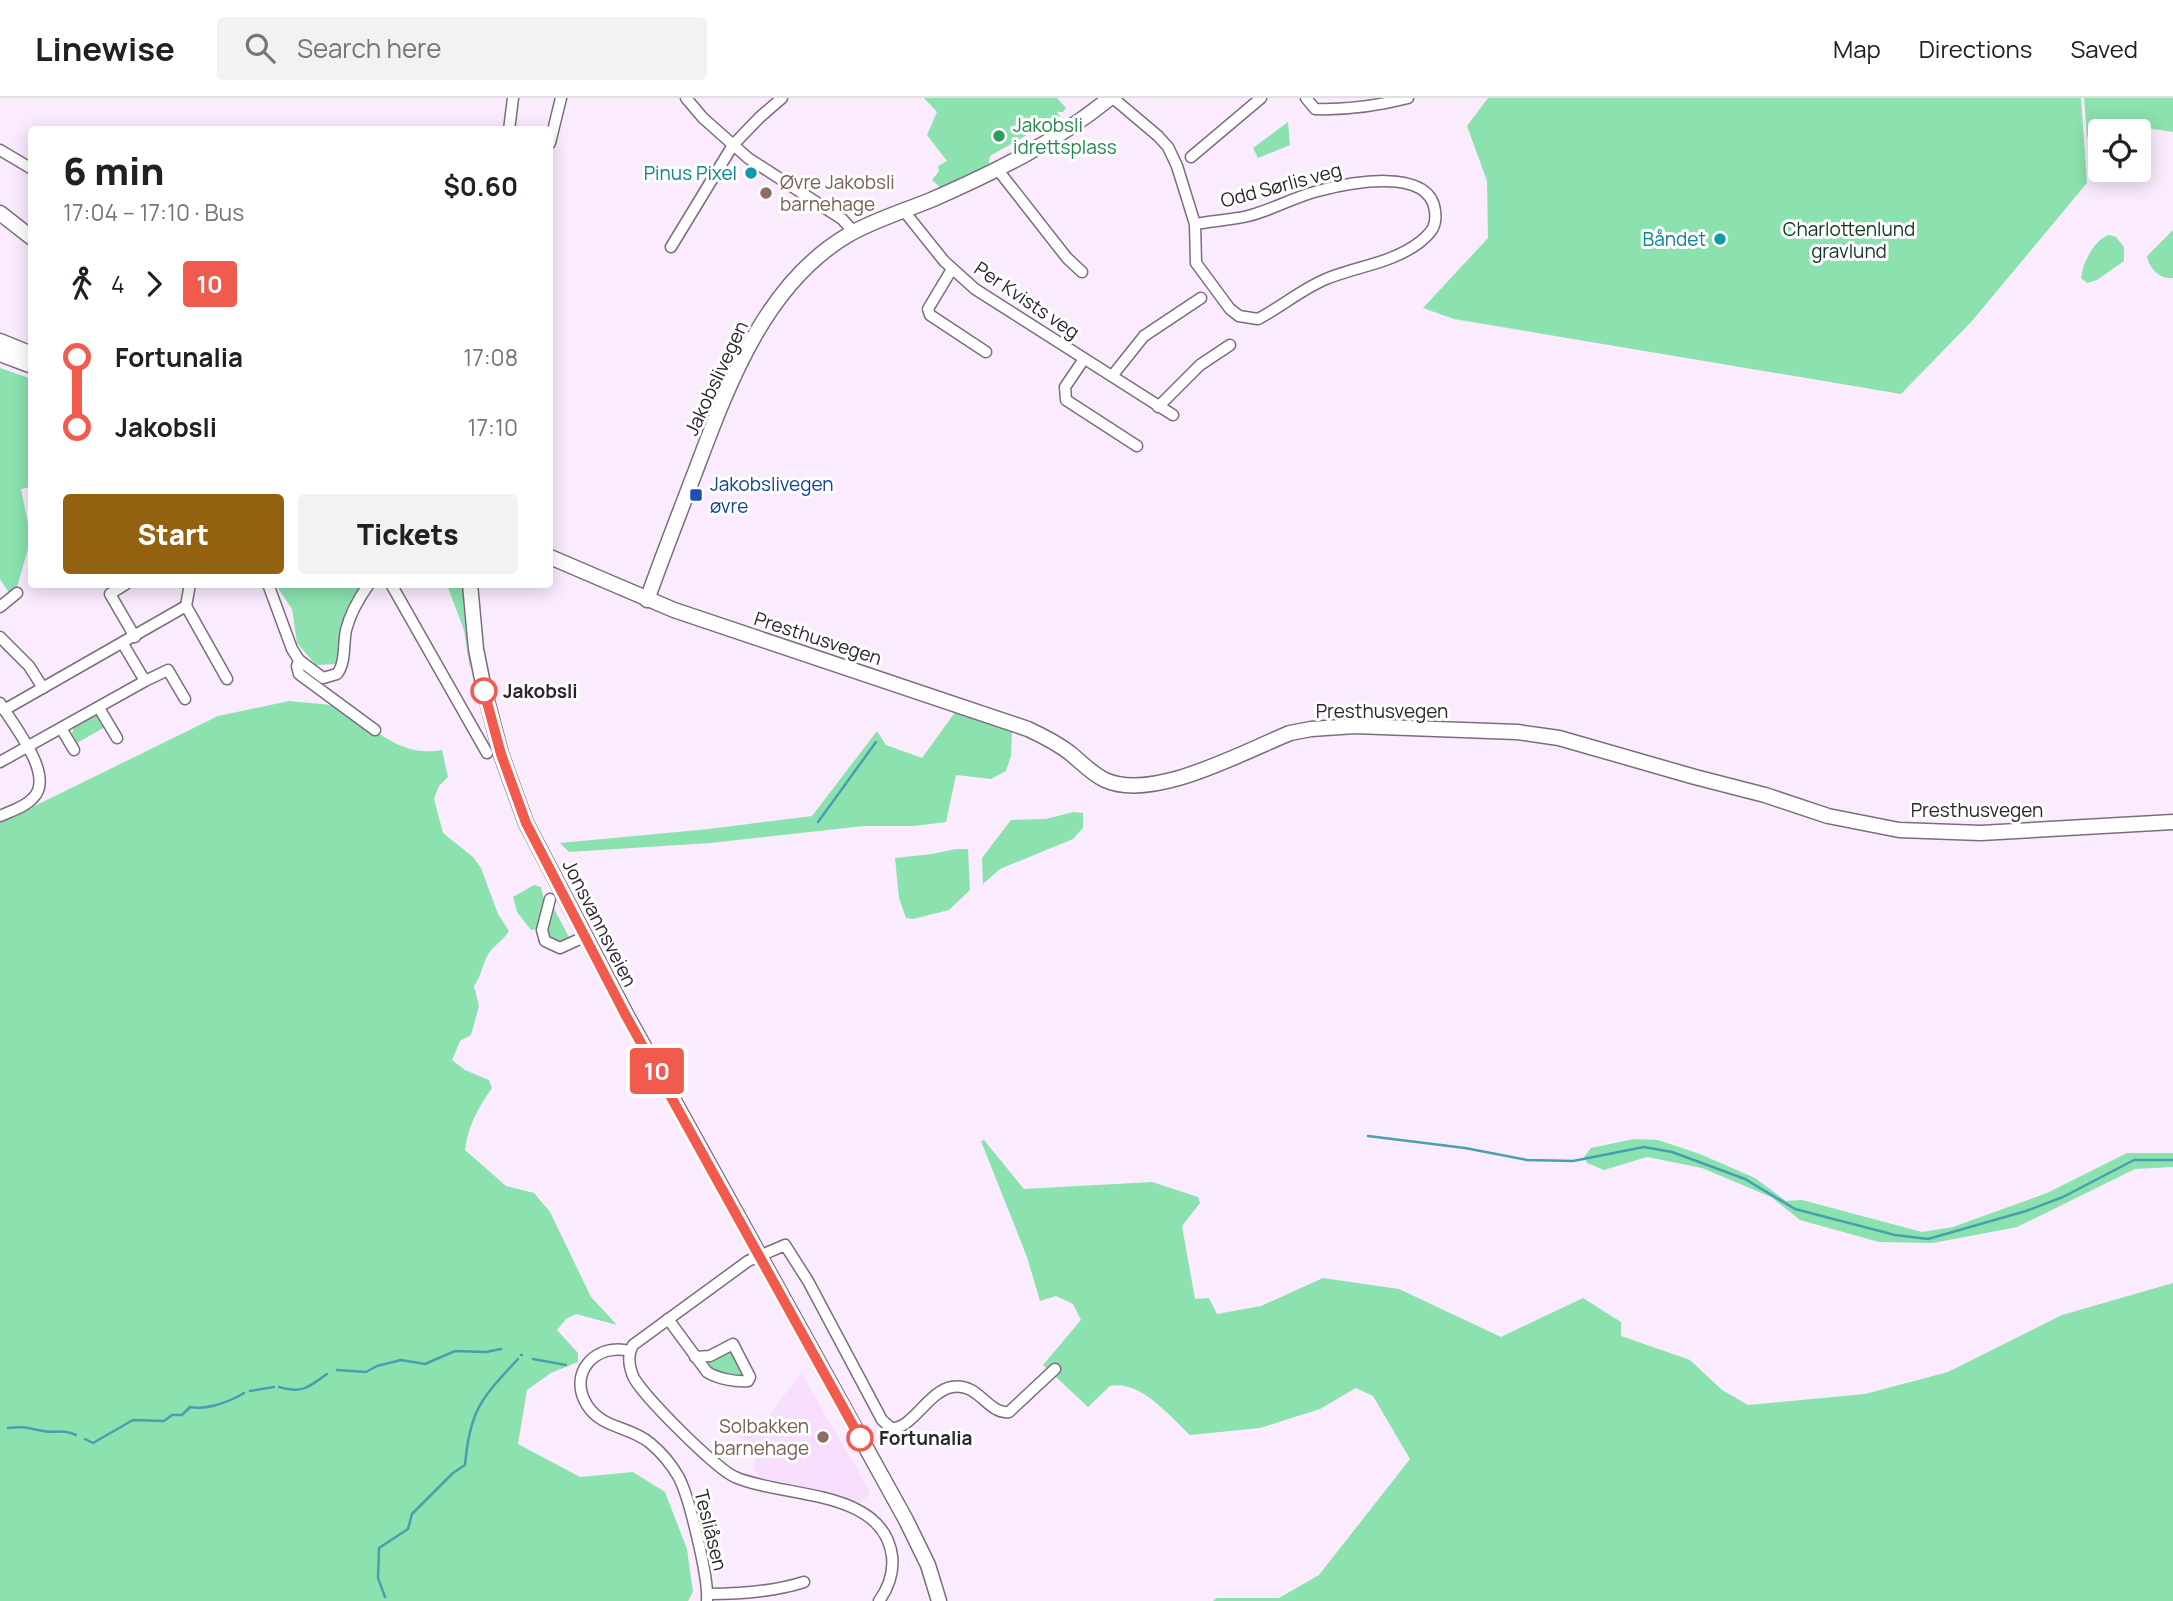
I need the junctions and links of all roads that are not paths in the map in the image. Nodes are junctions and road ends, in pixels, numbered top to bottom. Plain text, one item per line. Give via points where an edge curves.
1 (513, 98) edge
2 (561, 98) edge
3 (686, 98) edge
4 (782, 98) edge
5 (1112, 98) edge
6 (1261, 98) edge
7 (1306, 98) edge
8 (1408, 98) edge
9 (510, 126) edge
10 (553, 131) edge
11 (733, 145) junction
12 (0, 150) edge
13 (1191, 157) dead end
14 (28, 167) edge
15 (998, 170) junction
16 (904, 211) junction
17 (0, 213) edge
18 (1195, 224) junction
19 (854, 232) junction
20 (28, 235) edge
21 (671, 247) dead end
22 (952, 269) junction
23 (1082, 272) dead end
24 (1201, 299) dead end
25 (0, 341) edge
26 (1230, 345) dead end
27 (28, 352) edge
28 (986, 352) dead end
29 (0, 354) edge
30 (1084, 359) junction
31 (28, 364) edge
32 (1112, 376) junction
33 (1158, 407) junction
34 (1173, 415) dead end
35 (1137, 446) dead end
36 (553, 559) edge
37 (189, 588) edge
38 (269, 588) edge
39 (366, 588) edge
40 (393, 588) edge
41 (470, 588) edge
42 (107, 589) edge
43 (17, 593) dead end
44 (647, 600) junction
45 (186, 606) junction
46 (0, 607) edge
47 (0, 637) edge
48 (135, 637) junction
49 (123, 644) junction
50 (299, 660) junction
51 (227, 679) dead end
52 (145, 681) junction
53 (43, 688) junction
54 (186, 699) dead end
55 (2, 706) edge
56 (99, 708) junction
57 (61, 728) junction
58 (375, 730) dead end
59 (117, 738) dead end
60 (26, 747) junction
61 (74, 750) dead end
62 (487, 753) dead end
63 (0, 762) edge
64 (0, 816) edge
65 (2173, 822) edge
66 (550, 899) dead end
67 (584, 937) junction
68 (758, 1256) junction
69 (668, 1320) junction
70 (630, 1351) junction
71 (695, 1357) junction
72 (1055, 1369) dead end
73 (804, 1582) dead end
74 (708, 1597) edge
75 (879, 1601) edge
76 (939, 1601) edge

1 - 9 street
2 - 10 street
3 - 11 street
4 - 11 street
5 - 15 street, Jakobslivegen via 1056,138
5 - 18 street, Odd Sørlis veg via 1168,147
6 - 13 street
7 - 8 street via 1315,109 1378,106
11 - 19 street via 842,219
11 - 21 street
12 - 14 street
15 - 16 street, Jakobslivegen
15 - 23 street
16 - 19 street, Jakobslivegen
16 - 22 street, Per Kvists veg
17 - 20 street
18 - 18 street, Odd Sørlis veg via 1196,263 1230,309 1239,316 1258,319 1326,279 1392,258 1418,243 1437,222 1434,206 1420,187 1374,182 1318,191 1248,216
19 - 44 street, Jakobslivegen via 821,253 793,280 738,366
22 - 28 street, Per Kvists veg via 928,309 930,315
22 - 30 street, Per Kvists veg via 992,302
24 - 32 street via 1144,336
25 - 27 street
26 - 33 street via 1200,365
29 - 31 street
30 - 32 street, Per Kvists veg
30 - 35 street, Per Kvists veg via 1065,387 1066,400
32 - 33 street, Per Kvists veg
33 - 34 street, Per Kvists veg
36 - 44 street, Presthusvegen
37 - 45 street
38 - 50 street
39 - 50 street via 347,625 337,674 323,678
40 - 62 street
41 - 67 street, Jonsvannsveien via 476,649 501,754 526,823
42 - 48 street
43 - 46 street
44 - 65 street, Presthusvegen via 1028,729 1119,784 1165,783 1290,733 1366,726 1559,737 1828,816 1899,830 1981,833
45 - 48 street
45 - 51 street
47 - 53 street
48 - 49 street
49 - 52 street
49 - 53 street
50 - 58 street via 297,670 302,678
52 - 54 street via 168,670
52 - 56 street
53 - 55 street
55 - 60 street
56 - 57 street
56 - 59 street
57 - 60 street
57 - 61 street
60 - 63 street
60 - 64 street via 39,769 41,787 30,801
66 - 67 street via 542,930 545,941 560,948
67 - 68 street, Jonsvannsveien
68 - 69 street
68 - 72 street via 785,1245 790,1251 882,1420 891,1428 902,1426 940,1392 955,1386 971,1390 997,1411 1009,1412
68 - 76 street, Jonsvannsveien via 906,1520
69 - 70 street
69 - 71 street
70 - 74 street, Tesliåsen via 605,1350 586,1365 581,1383 585,1402 601,1420 650,1443 678,1476
70 - 75 street via 630,1367 638,1384 720,1469 747,1482 845,1503 871,1520 884,1534 892,1558 891,1579
71 - 71 street via 712,1375 748,1381 750,1377 733,1344 710,1356
73 - 74 street, Tesliåsen

